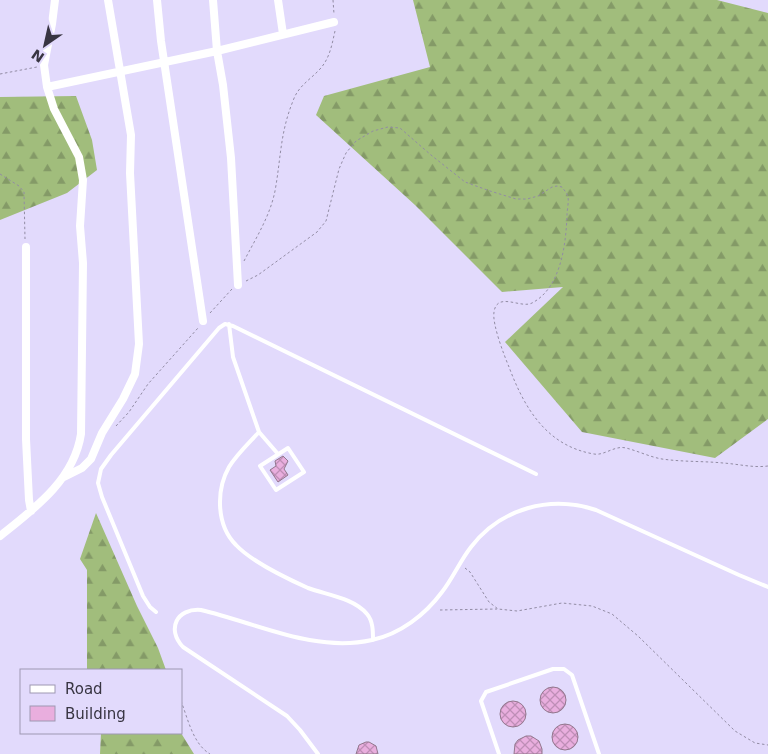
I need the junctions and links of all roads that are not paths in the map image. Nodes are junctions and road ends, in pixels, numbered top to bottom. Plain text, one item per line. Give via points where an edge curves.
1 (54, 0) edge
2 (108, 0) edge
3 (157, 0) edge
4 (213, 0) edge
5 (278, 0) edge
6 (334, 22) dead end
7 (283, 34) junction
8 (217, 51) junction
9 (165, 63) junction
10 (121, 72) junction
11 (47, 87) junction
12 (26, 247) road end
13 (238, 285) road end
14 (204, 321) dead end
15 (229, 324) junction
16 (259, 432) junction
17 (278, 454) junction
18 (536, 474) dead end
19 (63, 478) junction
20 (32, 510) junction
21 (0, 536) edge
22 (768, 587) edge
23 (156, 612) dead end
24 (373, 640) junction
25 (318, 754) edge
26 (499, 754) edge
27 (599, 754) edge

1 - 11 street via 44,65
2 - 10 street
3 - 9 street
4 - 8 street
5 - 7 street
6 - 7 street
7 - 8 street
8 - 9 street
8 - 13 street via 231,158
9 - 10 street
9 - 14 street
10 - 11 street
10 - 19 street via 131,136 139,344 135,374 91,459
11 - 19 street via 54,109 79,156 83,180 80,226 83,263 81,434 79,446
12 - 20 street via 26,439
15 - 16 lane via 233,357
15 - 18 lane
15 - 23 lane via 218,328 111,455 99,474 99,489 139,587
16 - 17 lane
16 - 24 lane via 232,462 221,486 220,508 228,535 240,549 283,576 345,600 364,611 370,619
17 - 17 lane via 260,466 276,490 304,472 288,448
19 - 20 street
20 - 21 street
22 - 24 lane via 596,510 570,504 540,505 509,515 481,535 426,610 407,625
24 - 25 lane via 315,641 202,610 186,612 177,620 175,634 183,647 287,716
26 - 27 lane via 481,701 486,692 553,669 564,669 572,675

